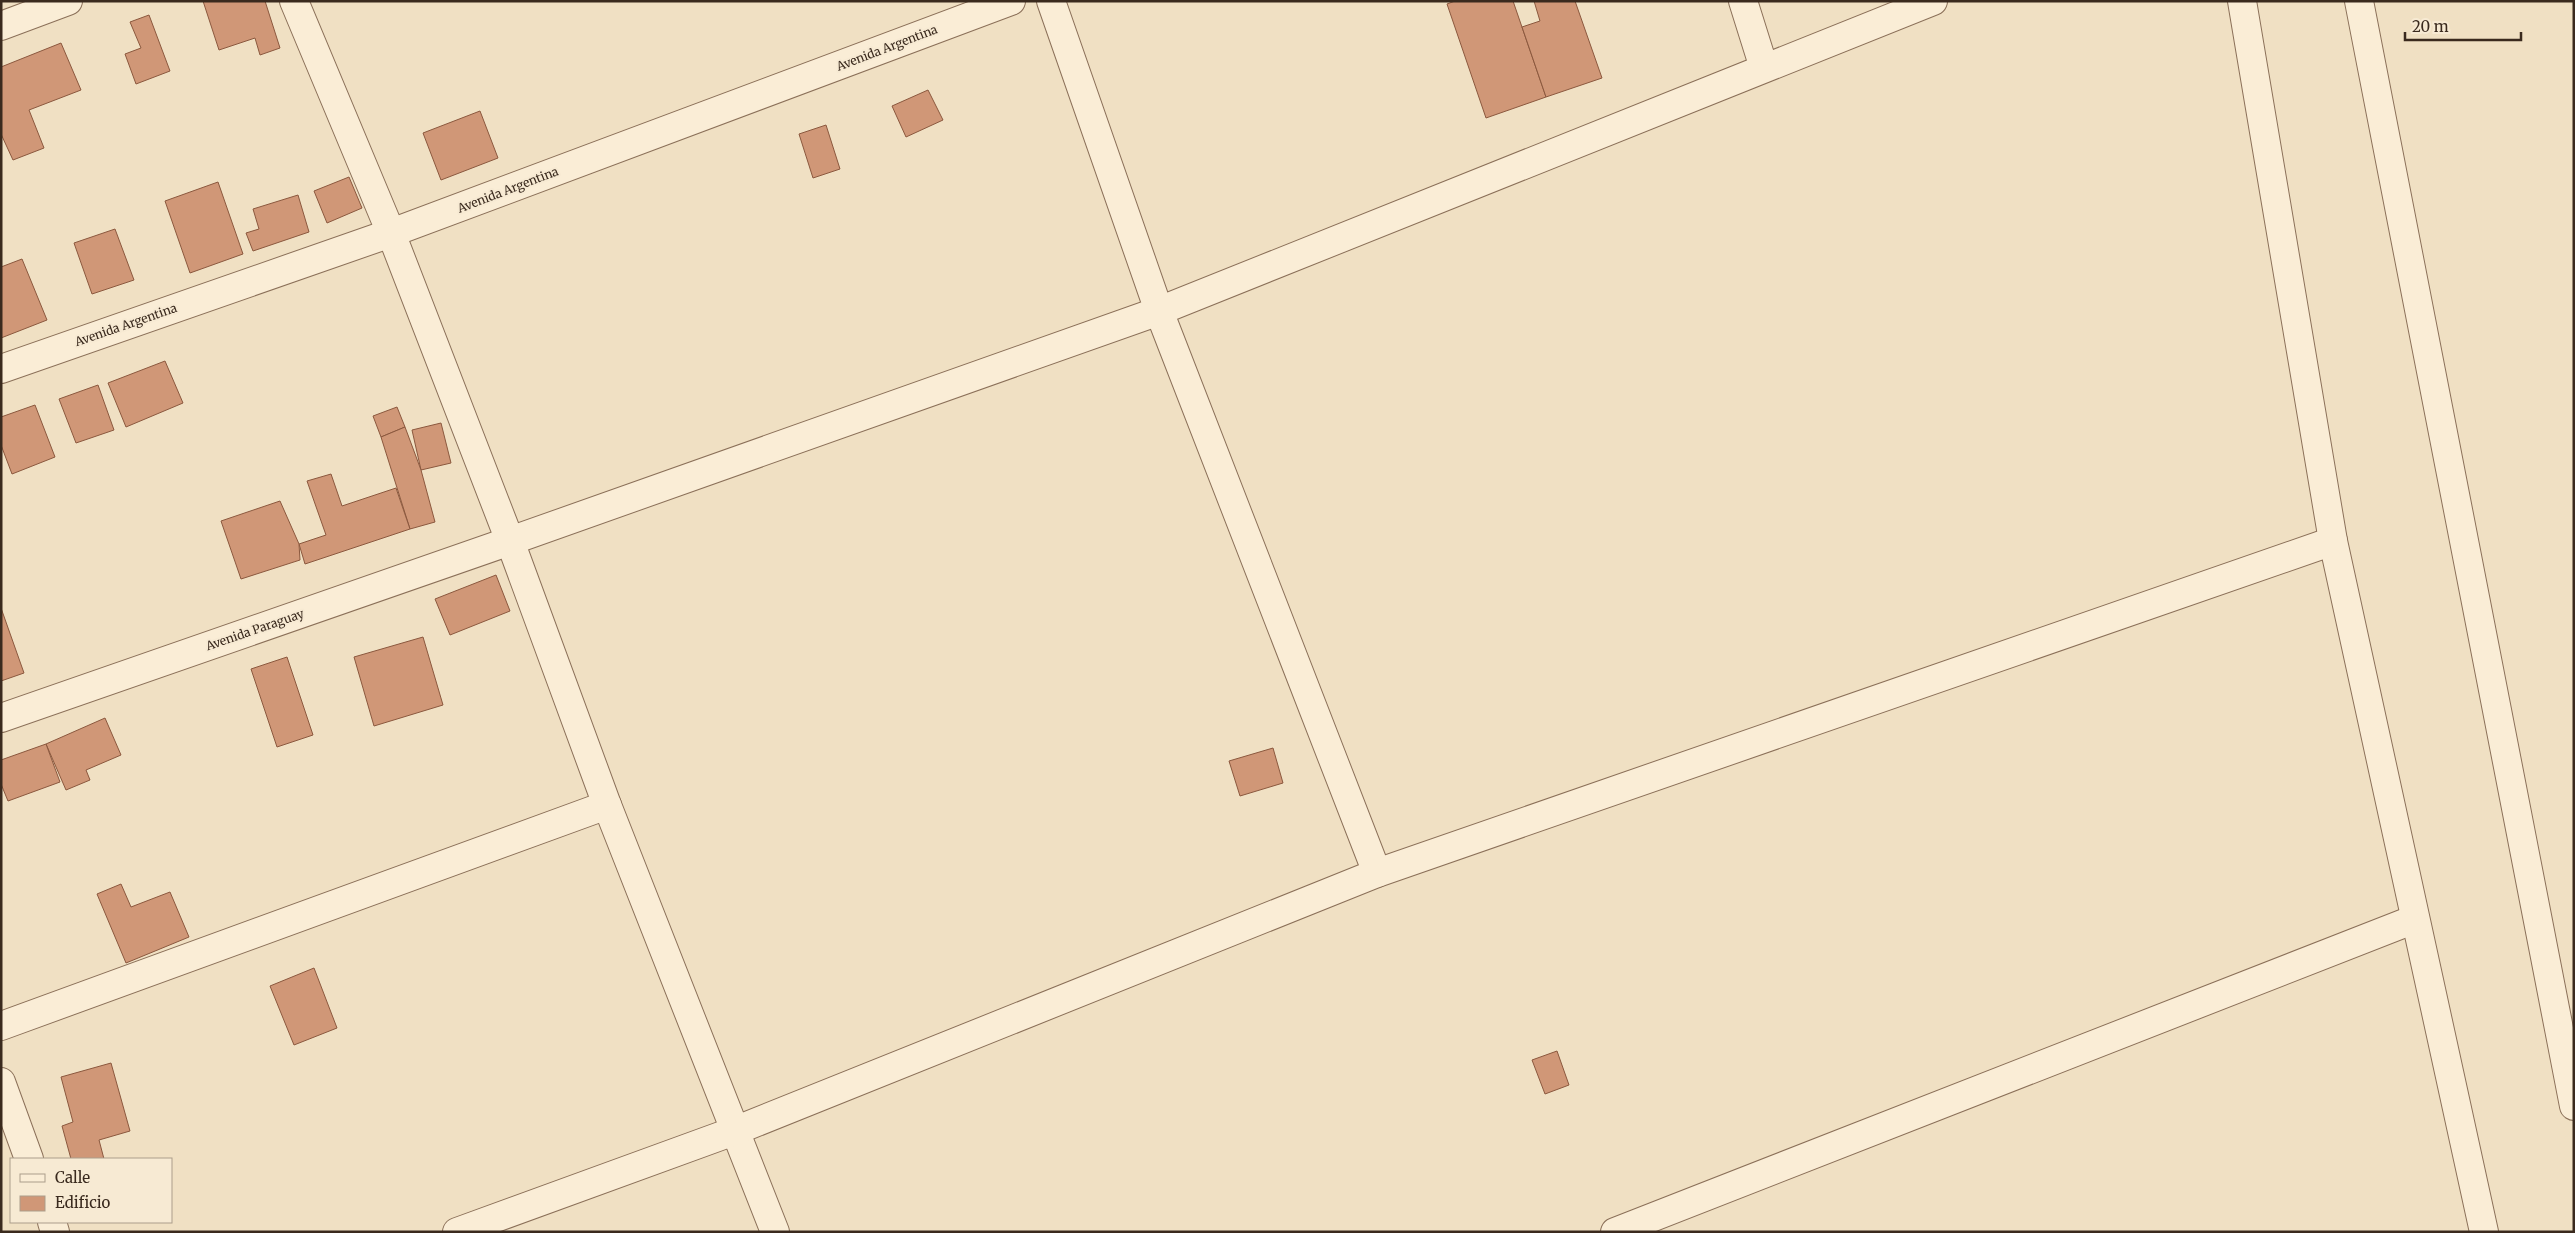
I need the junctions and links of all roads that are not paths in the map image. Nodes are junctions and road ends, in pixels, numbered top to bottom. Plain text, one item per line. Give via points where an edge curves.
1 (68, 1) edge
2 (294, 1) edge
3 (1011, 1) edge
4 (1051, 1) edge
5 (1743, 1) edge
6 (1933, 1) edge
7 (2242, 1) edge
8 (2359, 1) edge
9 (1, 26) edge
10 (1764, 68) junction
11 (392, 233) junction
12 (1159, 311) junction
13 (1, 369) edge
14 (510, 541) junction
15 (2333, 541) junction
16 (1, 718) edge
17 (607, 805) junction
18 (1377, 873) junction
19 (2416, 919) junction
20 (1, 1026) edge
21 (1, 1082) edge
22 (2574, 1106) edge
23 (736, 1130) junction
24 (29, 1158) edge
25 (2482, 1231) edge
26 (457, 1232) edge
27 (775, 1232) edge
28 (1615, 1232) edge

1 - 9 street
2 - 11 street
3 - 11 street, Avenida Argentina
4 - 12 street
5 - 10 street
6 - 10 street, Avenida Paraguay
7 - 15 street
8 - 22 street
10 - 12 street, Avenida Paraguay
11 - 13 street, Avenida Argentina
11 - 14 street
12 - 14 street, Avenida Paraguay
12 - 18 street
14 - 16 street, Avenida Paraguay
14 - 17 street
15 - 18 street
15 - 19 street
17 - 20 street
17 - 23 street
18 - 23 street
19 - 25 street
19 - 28 street
21 - 24 street
23 - 26 street
23 - 27 street

